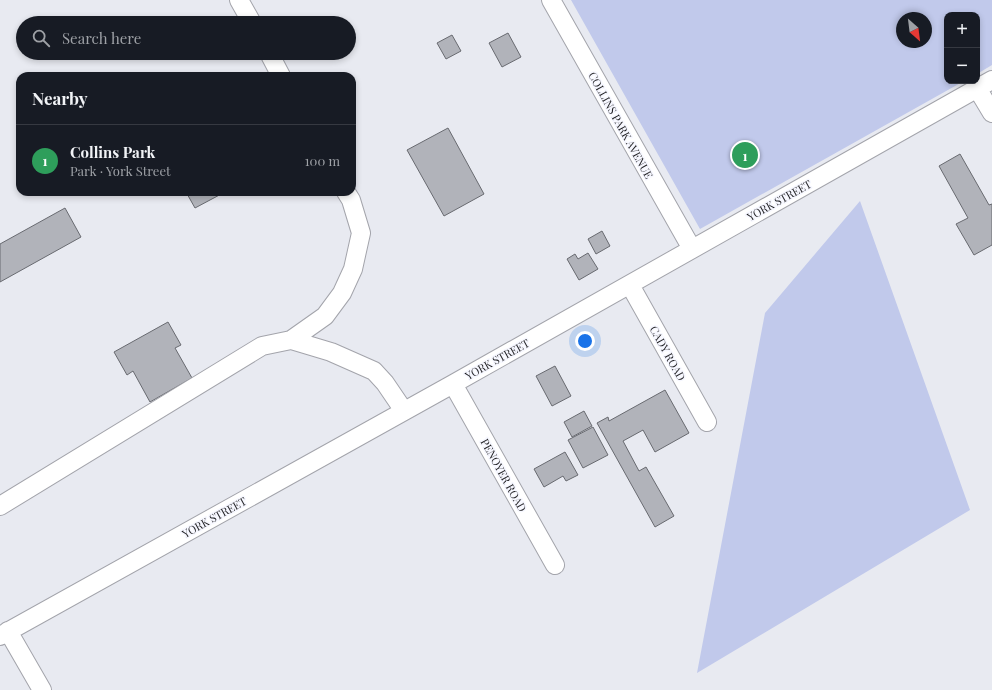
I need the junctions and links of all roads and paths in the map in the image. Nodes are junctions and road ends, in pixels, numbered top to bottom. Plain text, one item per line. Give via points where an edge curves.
1 (239, 0) edge
2 (551, 0) edge
3 (248, 16) edge
4 (273, 60) edge
5 (279, 72) edge
6 (985, 84) edge
7 (992, 112) edge
8 (348, 196) edge
9 (692, 249) junction
10 (630, 284) junction
11 (291, 340) junction
12 (453, 384) junction
13 (404, 411) junction
14 (707, 422) dead end
15 (0, 506) edge
16 (555, 565) dead end
17 (4, 634) edge
18 (42, 690) edge

1 - 3 street
2 - 9 street, COLLINS PARK AVENUE
4 - 5 street
6 - 7 street
6 - 9 street, YORK STREET
8 - 11 street via 361,233 353,269 342,293 325,316
9 - 10 street, YORK STREET
10 - 12 street, YORK STREET
10 - 14 street, CADY ROAD
11 - 13 street via 331,352 374,371
11 - 15 street via 262,346
12 - 13 street, YORK STREET
12 - 16 street, PENOYER ROAD
13 - 17 street, YORK STREET
17 - 18 street

